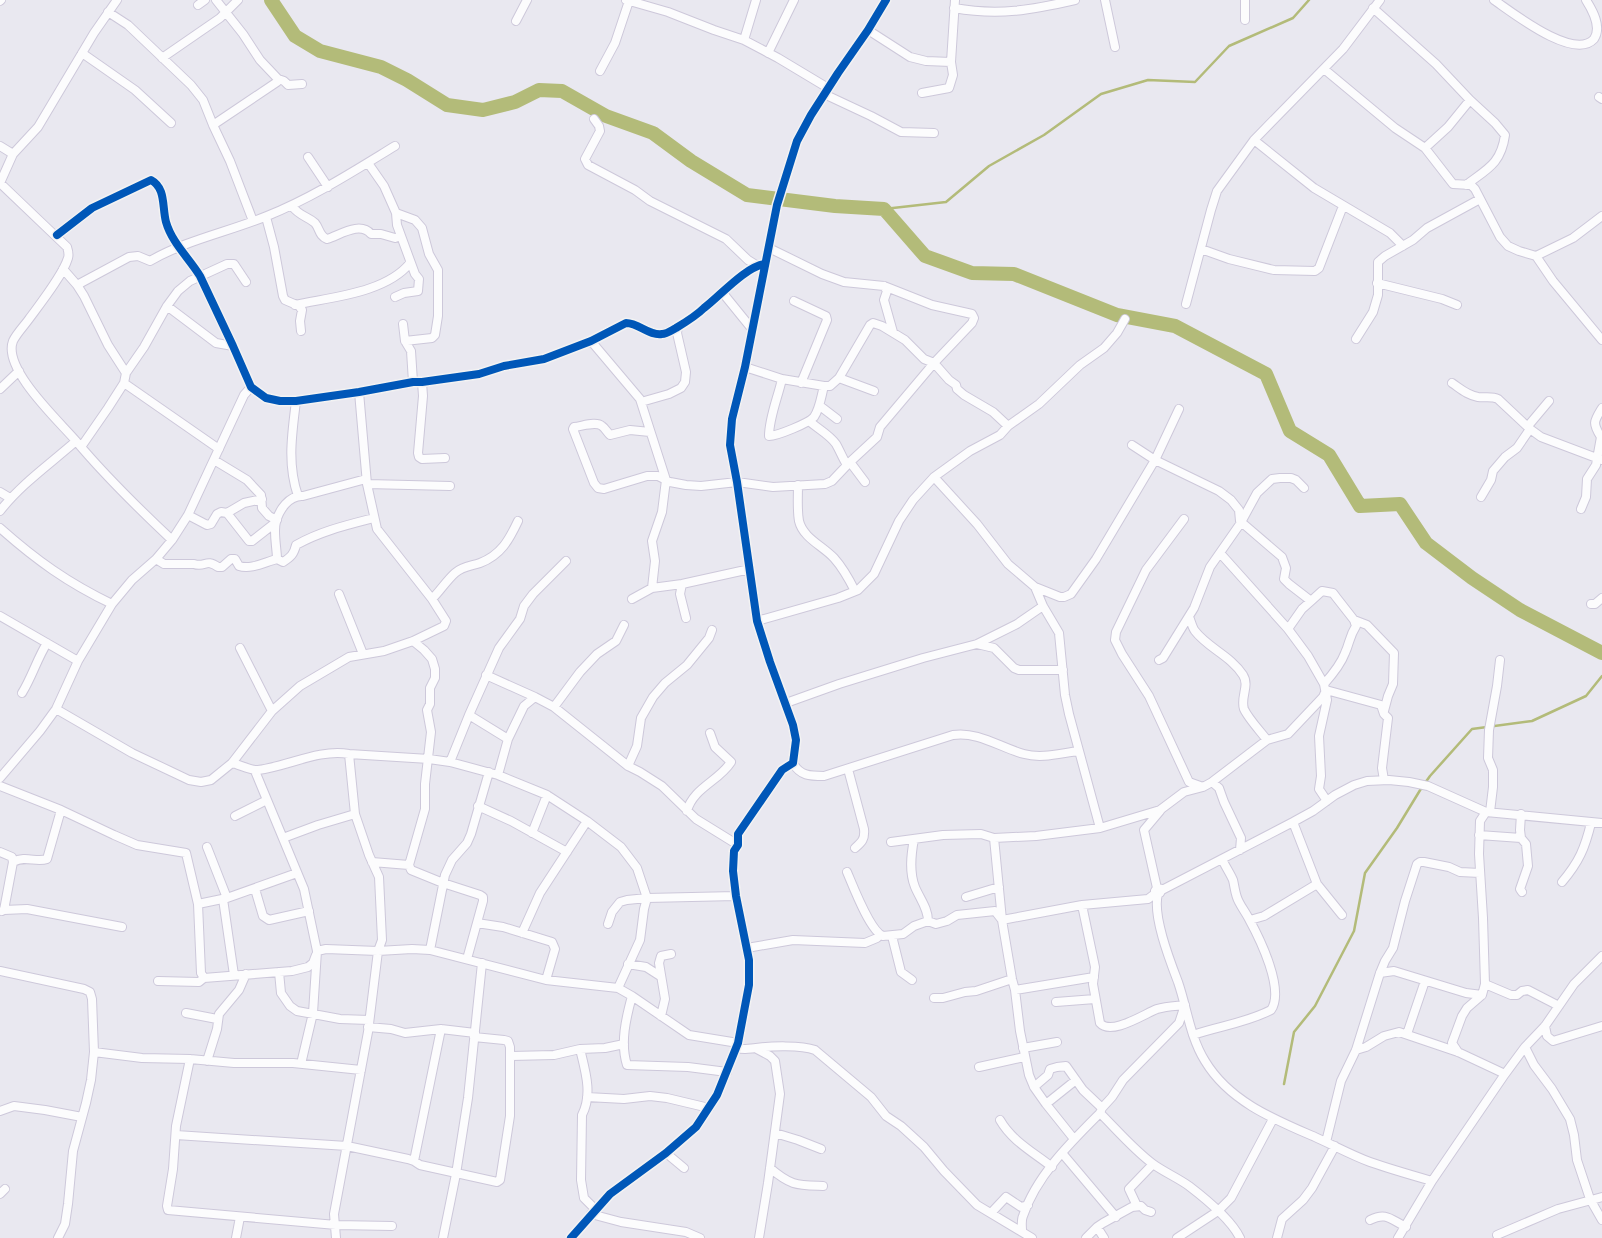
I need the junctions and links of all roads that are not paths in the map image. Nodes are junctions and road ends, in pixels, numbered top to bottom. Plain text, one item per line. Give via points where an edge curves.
1 (117, 0) edge
2 (216, 0) edge
3 (238, 0) edge
4 (527, 0) edge
5 (756, 0) edge
6 (794, 0) edge
7 (886, 0) edge
8 (1075, 0) edge
9 (1106, 0) edge
10 (1245, 0) edge
11 (1380, 0) edge
12 (1494, 0) edge
13 (1586, 0) edge
14 (628, 1) edge
15 (647, 3) edge
16 (954, 4) edge
17 (1372, 8) junction
18 (108, 12) junction
19 (226, 12) junction
20 (1244, 20) dead end
21 (516, 21) dead end
22 (868, 30) junction
23 (744, 40) junction
24 (1115, 47) dead end
25 (82, 53) junction
26 (768, 53) junction
27 (162, 58) junction
28 (951, 62) junction
29 (1324, 69) junction
30 (600, 72) dead end
31 (278, 79) junction
32 (302, 84) dead end
33 (826, 91) junction
34 (922, 92) dead end
35 (1470, 100) junction
36 (594, 119) dead end
37 (171, 123) dead end
38 (213, 125) junction
39 (934, 133) dead end
40 (1254, 140) junction
41 (0, 146) edge
42 (395, 146) dead end
43 (1425, 148) junction
44 (14, 154) junction
45 (308, 158) dead end
46 (368, 163) junction
47 (1466, 185) junction
48 (328, 186) junction
49 (1480, 200) junction
50 (292, 206) junction
51 (1343, 206) junction
52 (396, 213) junction
53 (1602, 216) edge
54 (266, 217) junction
55 (253, 221) junction
56 (57, 235) junction
57 (401, 236) junction
58 (1403, 246) junction
59 (179, 248) junction
60 (769, 248) junction
61 (1201, 249) junction
62 (1536, 256) junction
63 (410, 262) junction
64 (766, 264) junction
65 (756, 265) junction
66 (63, 269) junction
67 (200, 276) junction
68 (246, 282) dead end
69 (1377, 284) junction
70 (77, 285) junction
71 (884, 286) junction
72 (722, 292) junction
73 (395, 297) dead end
74 (794, 301) dead end
75 (1186, 304) dead end
76 (295, 305) junction
77 (1457, 305) dead end
78 (167, 306) junction
79 (1125, 319) dead end
80 (403, 324) dead end
81 (678, 327) junction
82 (752, 328) junction
83 (301, 331) dead end
84 (893, 332) junction
85 (1356, 339) dead end
86 (1602, 340) edge
87 (405, 341) junction
88 (591, 341) junction
89 (233, 346) junction
90 (934, 363) junction
91 (744, 367) junction
92 (19, 371) junction
93 (126, 373) junction
94 (839, 378) junction
95 (782, 379) junction
96 (413, 382) junction
97 (422, 382) junction
98 (124, 383) junction
99 (801, 383) junction
100 (1452, 383) dead end
101 (824, 386) junction
102 (250, 387) junction
103 (0, 389) edge
104 (874, 391) dead end
105 (359, 392) junction
106 (296, 401) junction
107 (1549, 401) dead end
108 (641, 402) junction
109 (820, 406) junction
110 (1602, 408) edge
111 (1179, 409) dead end
112 (837, 419) dead end
113 (808, 421) junction
114 (1008, 426) junction
115 (1529, 428) junction
116 (650, 432) junction
117 (78, 444) junction
118 (1132, 445) dead end
119 (219, 449) junction
120 (445, 458) dead end
121 (1600, 459) edge
122 (214, 460) junction
123 (1155, 460) junction
124 (849, 464) junction
125 (934, 477) junction
126 (666, 480) junction
127 (367, 481) junction
128 (737, 482) junction
129 (865, 482) dead end
130 (798, 485) junction
131 (450, 486) dead end
132 (1304, 488) dead end
133 (0, 492) edge
134 (298, 496) junction
135 (1481, 496) dead end
136 (10, 498) junction
137 (262, 499) junction
138 (1581, 509) dead end
139 (0, 511) edge
140 (227, 513) junction
141 (188, 515) junction
142 (374, 518) junction
143 (1184, 518) dead end
144 (518, 521) dead end
145 (1240, 521) junction
146 (276, 522) junction
147 (0, 528) edge
148 (172, 540) junction
149 (1220, 554) junction
150 (156, 559) junction
151 (277, 559) junction
152 (566, 562) dead end
153 (750, 569) junction
154 (682, 584) junction
155 (1035, 587) junction
156 (652, 588) junction
157 (855, 591) junction
158 (340, 594) dead end
159 (1602, 598) edge
160 (432, 599) junction
161 (632, 599) dead end
162 (1311, 601) junction
163 (112, 604) junction
164 (1592, 604) dead end
165 (1043, 606) junction
166 (0, 616) edge
167 (1189, 617) junction
168 (686, 618) dead end
169 (1354, 620) junction
170 (757, 621) junction
171 (624, 625) dead end
172 (1288, 629) junction
173 (712, 630) dead end
174 (413, 641) junction
175 (47, 643) junction
176 (977, 644) junction
177 (240, 648) dead end
178 (363, 654) junction
179 (78, 660) junction
180 (1159, 660) dead end
181 (1500, 660) dead end
182 (1063, 670) junction
183 (486, 675) junction
184 (1325, 687) junction
185 (22, 693) dead end
186 (535, 697) junction
187 (786, 703) junction
188 (554, 707) junction
189 (56, 709) junction
190 (272, 712) junction
191 (1384, 714) junction
192 (468, 715) junction
193 (710, 733) dead end
194 (508, 739) junction
195 (1267, 740) junction
196 (1079, 750) junction
197 (349, 754) junction
198 (429, 759) junction
199 (450, 762) junction
200 (232, 763) junction
201 (793, 763) junction
202 (628, 766) junction
203 (848, 769) junction
204 (256, 770) junction
205 (489, 772) junction
206 (498, 775) junction
207 (0, 778) edge
208 (1384, 780) junction
209 (1212, 782) junction
210 (0, 786) edge
211 (1202, 787) junction
212 (547, 794) junction
213 (266, 800) junction
214 (1326, 801) junction
215 (478, 806) junction
216 (62, 810) junction
217 (1160, 810) junction
218 (687, 811) junction
219 (1488, 812) junction
220 (355, 814) junction
221 (1521, 814) junction
222 (234, 816) dead end
223 (587, 821) junction
224 (1293, 822) junction
225 (1591, 823) junction
226 (1602, 824) edge
227 (1100, 828) junction
228 (532, 833) junction
229 (1479, 835) junction
230 (283, 838) junction
231 (994, 838) junction
232 (1521, 838) junction
233 (914, 839) junction
234 (890, 842) dead end
235 (738, 844) junction
236 (207, 847) dead end
237 (855, 848) dead end
238 (1240, 850) junction
239 (0, 852) edge
240 (567, 852) junction
241 (1222, 859) junction
242 (13, 862) junction
243 (372, 862) junction
244 (409, 865) junction
245 (847, 872) dead end
246 (297, 873) junction
247 (1480, 874) junction
248 (1562, 882) dead end
249 (443, 883) junction
250 (1317, 884) junction
251 (999, 886) junction
252 (255, 889) junction
253 (1158, 891) junction
254 (1522, 892) dead end
255 (736, 896) junction
256 (966, 897) dead end
257 (225, 898) junction
258 (647, 898) junction
259 (198, 904) junction
260 (1082, 905) junction
261 (2, 911) edge
262 (309, 911) junction
263 (1342, 915) dead end
264 (1002, 920) junction
265 (1250, 920) junction
266 (928, 921) junction
267 (477, 923) junction
268 (608, 924) dead end
269 (122, 927) dead end
270 (522, 933) junction
271 (880, 935) junction
272 (892, 936) junction
273 (747, 948) junction
274 (430, 950) junction
275 (317, 951) junction
276 (378, 951) junction
277 (671, 954) dead end
278 (1602, 956) edge
279 (467, 959) junction
280 (482, 963) junction
281 (628, 964) junction
282 (0, 972) edge
283 (279, 972) junction
284 (1380, 973) junction
285 (246, 974) junction
286 (234, 975) junction
287 (660, 976) junction
288 (1094, 977) junction
289 (204, 978) junction
290 (1012, 979) junction
291 (546, 980) junction
292 (912, 980) dead end
293 (158, 981) dead end
294 (1425, 981) junction
295 (1485, 984) junction
296 (618, 988) junction
297 (1015, 990) junction
298 (1482, 995) junction
299 (632, 996) junction
300 (934, 998) dead end
301 (1095, 999) junction
302 (1056, 1002) dead end
303 (1184, 1005) junction
304 (1559, 1006) junction
305 (313, 1013) junction
306 (186, 1014) dead end
307 (661, 1016) junction
308 (217, 1019) junction
309 (369, 1024) junction
310 (1545, 1026) junction
311 (1602, 1026) edge
312 (441, 1030) junction
313 (1407, 1034) junction
314 (475, 1035) junction
315 (1193, 1035) junction
316 (1057, 1042) dead end
317 (624, 1044) junction
318 (737, 1045) junction
319 (1525, 1047) junction
320 (756, 1048) junction
321 (1023, 1048) junction
322 (580, 1050) junction
323 (1356, 1050) junction
324 (94, 1052) junction
325 (1458, 1052) junction
326 (511, 1056) junction
327 (1024, 1057) junction
328 (190, 1059) junction
329 (207, 1061) junction
330 (301, 1064) junction
331 (979, 1067) dead end
332 (361, 1070) junction
333 (727, 1072) junction
334 (1505, 1074) junction
335 (1076, 1080) junction
336 (1034, 1087) junction
337 (587, 1097) junction
338 (1046, 1104) junction
339 (708, 1108) junction
340 (1101, 1110) junction
341 (0, 1111) edge
342 (82, 1117) junction
343 (1272, 1119) junction
344 (1000, 1120) dead end
345 (774, 1133) junction
346 (176, 1135) junction
347 (1074, 1139) junction
348 (1326, 1142) junction
349 (347, 1146) junction
350 (1335, 1146) junction
351 (821, 1149) dead end
352 (666, 1153) junction
353 (1062, 1153) junction
354 (414, 1160) junction
355 (1153, 1164) junction
356 (1052, 1167) junction
357 (684, 1168) dead end
358 (770, 1168) junction
359 (456, 1174) junction
360 (1432, 1181) junction
361 (823, 1186) dead end
362 (1602, 1197) edge
363 (1590, 1199) junction
364 (1028, 1205) junction
365 (1137, 1206) junction
366 (1218, 1211) junction
367 (594, 1212) junction
368 (1151, 1212) dead end
369 (991, 1214) junction
370 (1116, 1216) junction
371 (240, 1217) junction
372 (1370, 1220) dead end
373 (1602, 1220) edge
374 (336, 1225) junction
375 (392, 1226) dead end
376 (1406, 1226) junction
377 (1097, 1227) junction
378 (1022, 1231) junction
379 (1497, 1235) dead end
380 (58, 1238) edge
381 (236, 1238) edge
382 (336, 1238) edge
383 (443, 1238) edge
384 (571, 1238) edge
385 (700, 1238) edge
386 (759, 1238) edge
387 (1032, 1238) edge
388 (1086, 1238) edge
389 (1104, 1238) edge
390 (1177, 1238) edge
391 (1240, 1238) edge
392 (1277, 1238) edge
393 (1398, 1238) edge

1 - 18 street
2 - 19 street
3 - 19 street
4 - 21 street
5 - 23 street
6 - 26 street
7 - 22 street
8 - 16 street via 1032,10 1010,11 978,12
9 - 24 street
10 - 20 street
11 - 17 street
12 - 13 street via 1551,37 1580,46 1596,38 1599,28
14 - 15 street
14 - 30 street via 615,43
15 - 23 street
16 - 28 street
17 - 29 street via 1353,38
17 - 35 street via 1436,64
18 - 25 street
18 - 27 street via 128,25
19 - 27 street
19 - 31 street via 260,60
22 - 28 street via 910,58
22 - 33 street
23 - 26 street
25 - 37 street via 135,90
25 - 44 street via 38,127
26 - 33 street
27 - 38 street via 190,84 202,100
28 - 34 street via 953,75 949,88
29 - 40 street
29 - 43 street via 1395,128
31 - 32 street via 288,85
31 - 38 street
33 - 39 street via 900,132
33 - 60 street via 797,141 777,205
35 - 43 street
35 - 47 street via 1505,135 1502,152 1494,163
36 - 65 street via 600,131 585,159 588,165 726,239
38 - 55 street
40 - 51 street via 1314,188
40 - 61 street via 1218,191
41 - 44 street
42 - 46 street
43 - 47 street via 1453,184
44 - 56 street via 0,182
45 - 48 street
46 - 48 street
46 - 52 street via 384,186
47 - 49 street via 1475,189
48 - 50 street
49 - 58 street via 1427,228
49 - 62 street via 1508,246
50 - 54 street
50 - 57 street via 297,213 316,224 323,238 353,229 368,230 374,235
51 - 58 street via 1390,233
51 - 61 street via 1315,271 1274,270
52 - 57 street
52 - 87 street via 415,220 422,228 429,254 438,270 435,335
53 - 62 street via 1573,238
54 - 55 street
54 - 76 street via 283,296
55 - 59 street
56 - 59 street via 92,208 150,180 160,188 166,224
56 - 66 street via 68,247
57 - 63 street
58 - 69 street via 1378,262
59 - 67 street
59 - 70 street via 150,261 138,256 130,257
60 - 64 street
60 - 71 street via 844,282
61 - 75 street
62 - 86 street via 1553,282
63 - 73 street via 420,288 415,293
63 - 76 street via 402,272 370,289
64 - 65 street
64 - 82 street
65 - 72 street
66 - 70 street
66 - 92 street via 14,341 14,360
67 - 68 street via 234,264
67 - 78 street via 178,290
67 - 89 street
69 - 77 street
69 - 85 street via 1378,295 1373,312
70 - 93 street
71 - 84 street via 887,291 884,300 886,312
71 - 90 street via 932,305 972,314 972,323
72 - 81 street
72 - 82 street
74 - 99 street via 826,316 827,320
76 - 83 street via 302,310
78 - 89 street via 216,344
78 - 93 street
79 - 114 street via 1104,348
80 - 87 street
81 - 88 street via 656,334 626,323
81 - 108 street via 676,333 686,382 669,394
82 - 91 street
84 - 90 street via 924,359
84 - 94 street via 874,323 870,325
87 - 96 street via 411,351
88 - 97 street via 544,359 479,374
88 - 108 street
89 - 102 street
90 - 114 street via 964,395 993,412
90 - 124 street via 880,427 877,437
91 - 95 street
91 - 128 street via 732,419 730,445
92 - 103 street
92 - 117 street via 46,409
93 - 98 street
94 - 101 street via 830,386
94 - 104 street
95 - 99 street
95 - 113 street via 771,418 770,436
96 - 97 street
96 - 105 street
97 - 120 street via 419,457 422,460
98 - 117 street
98 - 119 street
99 - 101 street
100 - 115 street via 1468,394 1498,399
101 - 109 street
102 - 106 street via 266,398
102 - 119 street
105 - 106 street
105 - 127 street
106 - 134 street via 290,453
107 - 115 street
108 - 116 street
109 - 112 street
109 - 113 street
110 - 121 street via 1595,420 1595,428 1601,437
111 - 123 street
113 - 124 street via 836,444
114 - 125 street via 1000,435 970,451
115 - 121 street via 1541,437
115 - 135 street via 1517,448 1493,471
116 - 126 street
116 - 126 street via 630,430 610,435 596,423 573,429 598,488 647,476
117 - 136 street
117 - 148 street via 124,496
118 - 123 street
119 - 122 street
121 - 138 street via 1587,479 1586,497
122 - 137 street via 248,480
122 - 141 street
123 - 145 street via 1231,500
123 - 155 street via 1096,559 1071,594 1060,597
124 - 129 street
124 - 130 street via 825,484
125 - 155 street via 1008,564
125 - 157 street via 899,521 874,574
126 - 128 street via 701,486
126 - 156 street via 662,512 652,541 655,562
127 - 131 street
127 - 134 street
127 - 142 street
128 - 130 street via 773,487
128 - 153 street
130 - 157 street via 799,520 804,532 846,572
132 - 145 street via 1291,478 1272,479 1257,493
133 - 136 street
134 - 146 street via 286,503
136 - 139 street
137 - 140 street via 244,503
137 - 146 street via 262,508
140 - 141 street via 217,514 207,526
140 - 146 street via 249,541
141 - 148 street
142 - 151 street via 312,536 296,545 295,553 284,562
142 - 160 street via 377,528
143 - 211 street via 1146,570 1116,632 1116,640 1149,696 1189,782
144 - 160 street via 501,550 493,557 456,573
145 - 149 street
145 - 162 street via 1282,557 1286,568 1284,579
146 - 151 street
147 - 163 street via 39,561 73,584
148 - 150 street
149 - 167 street via 1210,567
149 - 172 street
150 - 151 street via 164,564 198,566 209,562 218,567 235,559 244,568
150 - 163 street
152 - 183 street via 524,606 520,619 499,648
153 - 154 street
153 - 170 street
154 - 156 street
154 - 168 street via 680,594
155 - 165 street
156 - 161 street
157 - 170 street
158 - 178 street
159 - 164 street
160 - 174 street via 446,621 444,626
162 - 169 street via 1322,591 1333,593
162 - 172 street
163 - 179 street
165 - 176 street via 1017,624
165 - 182 street via 1059,633
166 - 175 street
167 - 180 street
167 - 195 street via 1195,631 1243,675 1246,682 1244,710
169 - 184 street via 1356,626 1350,634 1346,653
169 - 191 street via 1367,625 1394,653 1393,684
170 - 187 street
171 - 188 street via 616,641 597,654 580,672
172 - 184 street
173 - 202 street via 685,666 665,683 640,718 636,746
174 - 178 street
174 - 198 street via 432,659 435,669 427,710 431,732
175 - 179 street
175 - 185 street
176 - 182 street via 994,648 1019,670
176 - 187 street via 923,658
177 - 190 street
178 - 190 street via 339,661 300,686
179 - 189 street
181 - 219 street via 1489,730 1488,758 1493,770 1493,788
182 - 196 street via 1065,696
183 - 186 street
183 - 192 street
184 - 191 street via 1381,705
184 - 195 street via 1323,697 1288,734
184 - 214 street via 1327,700 1319,736 1319,789
186 - 188 street
186 - 194 street via 524,706
187 - 201 street via 796,740
188 - 202 street
189 - 200 street via 132,753 189,780 211,780
189 - 207 street
190 - 200 street
191 - 208 street via 1388,718 1382,768
192 - 194 street
192 - 199 street
193 - 218 street via 715,747 730,762 725,771 689,802
194 - 206 street
195 - 209 street
196 - 203 street via 1039,756 1025,754 962,733
196 - 227 street
197 - 198 street
197 - 204 street via 337,752
197 - 220 street
198 - 199 street
198 - 244 street via 425,809
199 - 205 street
200 - 204 street
201 - 203 street via 803,774 810,776 824,776
201 - 235 street via 780,773 738,834
202 - 218 street via 662,786
203 - 237 street via 865,837
204 - 213 street
205 - 206 street
205 - 215 street
206 - 212 street
208 - 214 street via 1354,785
208 - 219 street via 1428,786
209 - 211 street
209 - 238 street via 1219,788 1241,838
210 - 216 street
211 - 217 street via 1184,792
212 - 223 street
212 - 228 street
213 - 222 street
213 - 230 street
214 - 224 street
215 - 228 street
215 - 249 street via 467,843 452,860
216 - 242 street via 47,859 21,858
216 - 259 street via 137,845 186,852
217 - 227 street
217 - 253 street via 1144,830
218 - 235 street
219 - 221 street
219 - 229 street via 1480,821
220 - 230 street
220 - 243 street
221 - 225 street
221 - 232 street
223 - 240 street
223 - 258 street via 621,847 637,868
224 - 238 street
224 - 250 street
225 - 226 street
225 - 248 street via 1583,851
227 - 231 street
228 - 240 street
229 - 232 street
229 - 247 street
230 - 246 street
231 - 233 street via 976,834
231 - 251 street
232 - 254 street via 1526,844 1528,866 1520,889
233 - 234 street
233 - 266 street via 911,871 928,911
235 - 255 street via 734,851 733,871
236 - 257 street
238 - 241 street
239 - 242 street via 12,857
240 - 270 street via 540,893
241 - 253 street
241 - 265 street via 1232,879 1234,892
242 - 261 street
243 - 244 street
243 - 276 street via 379,877 382,910 382,940
244 - 249 street via 411,870
245 - 271 street
246 - 252 street
246 - 262 street
247 - 284 street via 1424,862 1417,864 1393,948
247 - 295 street
249 - 267 street via 483,897
249 - 274 street
250 - 263 street
250 - 265 street via 1264,916
251 - 256 street
251 - 264 street
252 - 257 street
252 - 262 street via 266,919
253 - 260 street via 1148,899
253 - 303 street via 1158,916
255 - 258 street
255 - 273 street
257 - 259 street
257 - 286 street
258 - 268 street via 620,902
258 - 281 street via 640,940
259 - 289 street via 201,973
260 - 264 street
260 - 288 street via 1095,967
261 - 269 street via 26,910
262 - 275 street
264 - 266 street via 995,910 958,915 936,924
264 - 290 street
265 - 315 street via 1274,979 1273,1007 1260,1016
266 - 272 street
267 - 270 street
267 - 279 street
270 - 291 street via 552,942 555,948
271 - 272 street
271 - 273 street via 865,943 793,940
272 - 292 street via 901,972
273 - 318 street via 749,985
274 - 276 street
274 - 279 street
275 - 276 street
275 - 283 street via 308,967
275 - 305 street
276 - 309 street
277 - 287 street via 661,956
278 - 304 street via 1574,984
279 - 280 street
280 - 291 street
280 - 314 street
281 - 287 street via 646,968
281 - 296 street
282 - 324 street via 90,992
283 - 285 street
283 - 305 street via 281,993 290,1006
284 - 294 street via 1394,971
284 - 323 street
285 - 286 street
285 - 308 street via 239,990
286 - 289 street
287 - 307 street via 665,999
288 - 297 street
288 - 301 street
289 - 293 street via 199,982
290 - 297 street
290 - 300 street via 976,991
291 - 296 street
294 - 298 street
294 - 313 street
295 - 298 street
295 - 304 street via 1511,995 1528,990
296 - 299 street
297 - 321 street
298 - 325 street via 1467,1008 1460,1022 1452,1043
299 - 307 street
299 - 317 street
301 - 302 street
301 - 303 street via 1100,1023 1106,1028 1126,1024 1164,1007
303 - 315 street
303 - 340 street via 1179,1024 1123,1080
304 - 310 street
305 - 309 street
305 - 330 street
306 - 308 street
307 - 318 street via 689,1036
308 - 329 street
309 - 312 street via 405,1033
309 - 332 street
310 - 311 street via 1546,1036 1552,1040
310 - 319 street
312 - 314 street
312 - 354 street
313 - 323 street via 1391,1033
313 - 325 street
314 - 326 street via 508,1041
314 - 359 street
315 - 343 street via 1214,1074 1233,1094
316 - 321 street
317 - 322 street
317 - 333 street via 626,1063 630,1066 688,1067
318 - 320 street via 747,1050
318 - 333 street
319 - 334 street
319 - 363 street via 1570,1119
320 - 345 street via 770,1056 777,1071 780,1094
320 - 369 street via 805,1046 815,1050 871,1097 886,1116 924,1147 977,1205
321 - 327 street
322 - 326 street via 554,1055
322 - 337 street
323 - 348 street via 1341,1081
324 - 328 street
324 - 342 street
325 - 334 street
326 - 359 street via 510,1116 500,1180 494,1182
327 - 331 street
327 - 336 street
328 - 329 street
328 - 346 street
329 - 330 street
330 - 332 street
332 - 349 street
333 - 339 street
334 - 360 street
335 - 336 street via 1066,1066 1056,1067 1050,1069
335 - 338 street
335 - 340 street
336 - 338 street
337 - 339 street via 624,1099 650,1096
337 - 367 street via 582,1115 581,1180 584,1198
338 - 347 street
339 - 352 street via 696,1128
340 - 347 street
340 - 355 street via 1132,1146
341 - 342 street via 14,1106
342 - 380 street via 73,1151 68,1204
343 - 348 street
343 - 366 street via 1231,1198
344 - 356 street via 1007,1132
345 - 351 street
345 - 358 street
346 - 349 street
346 - 371 street via 168,1210
347 - 353 street
348 - 350 street
349 - 354 street
349 - 374 street via 334,1214
350 - 360 street via 1369,1162
350 - 392 street via 1312,1188 1282,1219
352 - 357 street
352 - 367 street via 610,1194
353 - 356 street
353 - 370 street
354 - 359 street via 420,1165
355 - 365 street via 1129,1189
355 - 366 street via 1189,1186
356 - 364 street
358 - 361 street via 788,1182
358 - 386 street
359 - 383 street
360 - 376 street
362 - 363 street
363 - 373 street
363 - 379 street
364 - 369 street via 1021,1207 1006,1197
364 - 378 street via 1022,1217
365 - 368 street
365 - 370 street
366 - 390 street
366 - 391 street
367 - 384 street
367 - 385 street via 621,1222 686,1232
369 - 378 street
370 - 377 street
371 - 374 street
371 - 381 street
372 - 376 street via 1383,1215
374 - 375 street
374 - 382 street
376 - 393 street
377 - 388 street
377 - 389 street
378 - 387 street

